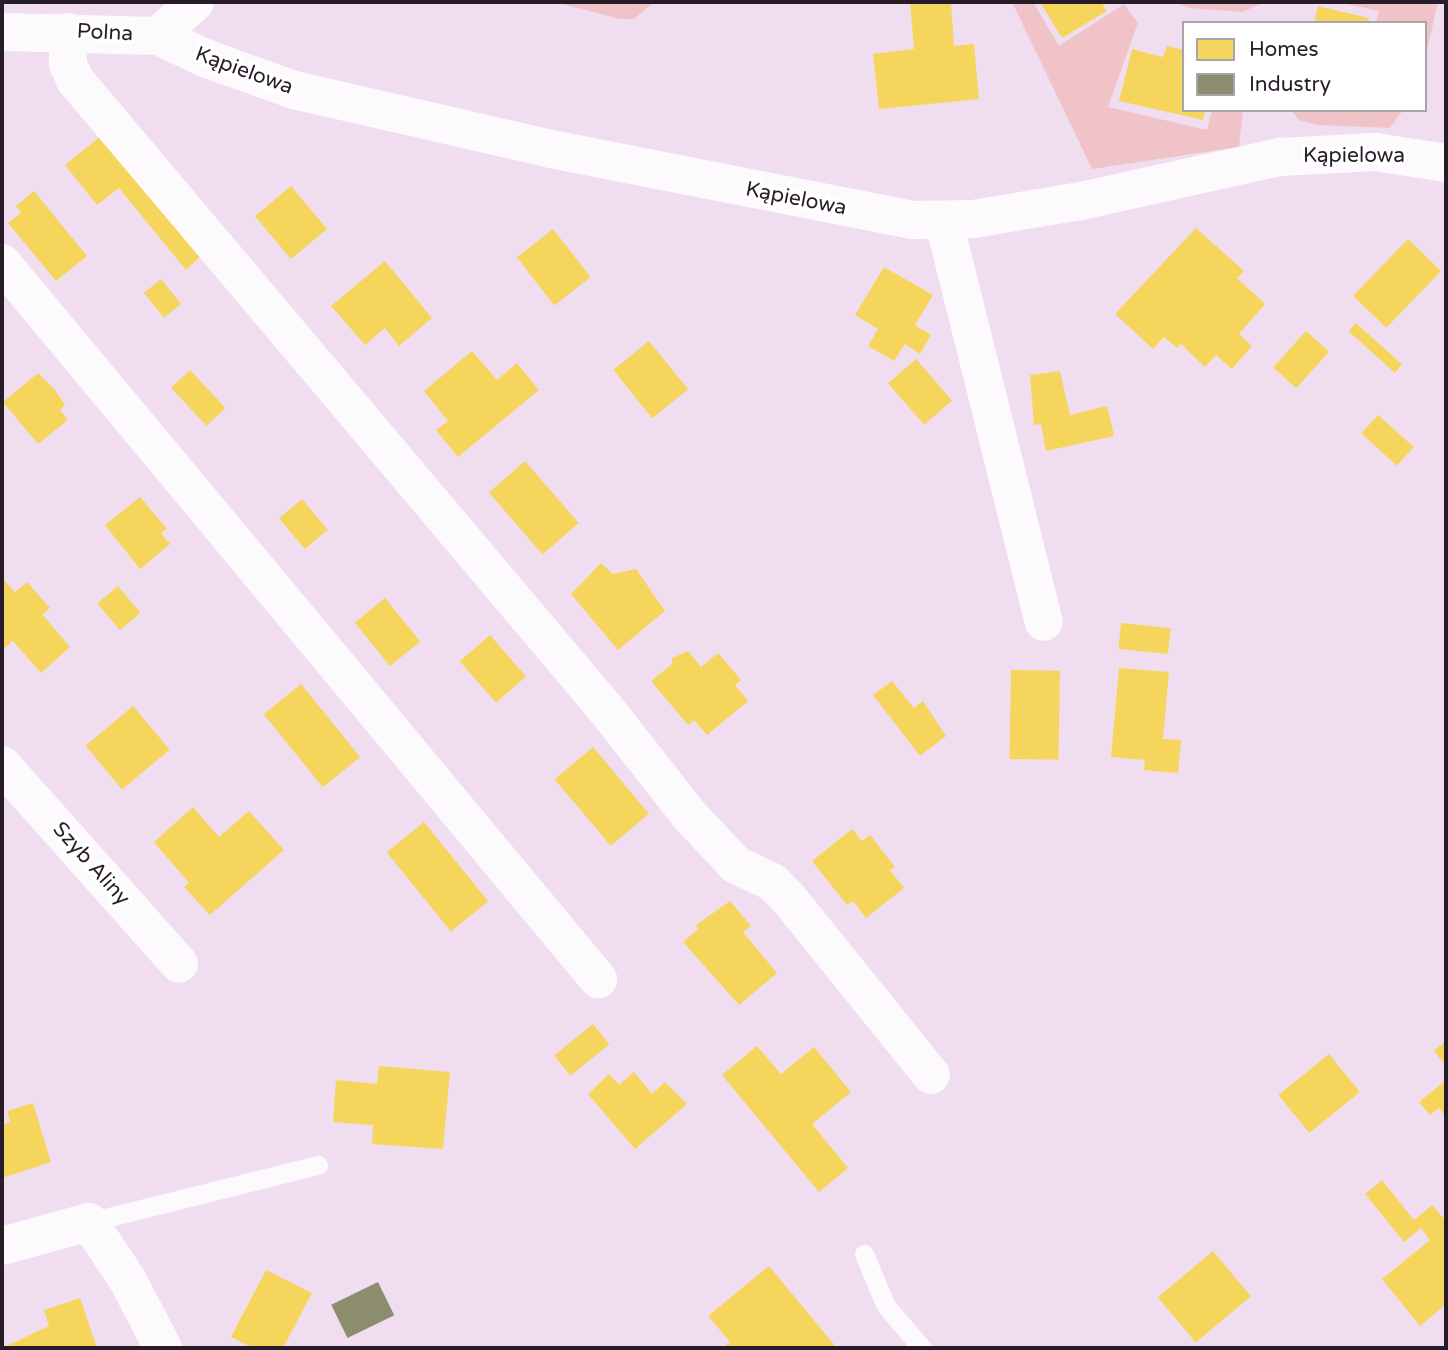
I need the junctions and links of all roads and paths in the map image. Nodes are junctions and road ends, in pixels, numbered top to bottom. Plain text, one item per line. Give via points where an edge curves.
1 (195, 2) edge
2 (2, 32) edge
3 (68, 32) junction
4 (158, 36) junction
5 (1446, 163) edge
6 (944, 222) junction
7 (2, 263) edge
8 (1044, 622) dead end
9 (2, 765) edge
10 (179, 964) dead end
11 (598, 979) dead end
12 (931, 1075) dead end
13 (318, 1165) dead end
14 (89, 1222) junction
15 (2, 1246) edge
16 (864, 1254) dead end
17 (163, 1348) edge
18 (922, 1348) edge

1 - 4 street, Polna
2 - 3 street, Polna
3 - 4 street, Polna
3 - 12 street via 68,64 75,80 596,698 682,807 736,865 772,882 789,899
4 - 6 street, Kąpielowa via 236,70 352,104 820,205
5 - 6 street, Kąpielowa via 1375,152 1280,157 1081,201
6 - 8 street
7 - 11 street
9 - 10 street, Szyb Aliny
13 - 14 lane
14 - 15 street
14 - 17 street via 127,1279
16 - 18 lane via 886,1306

